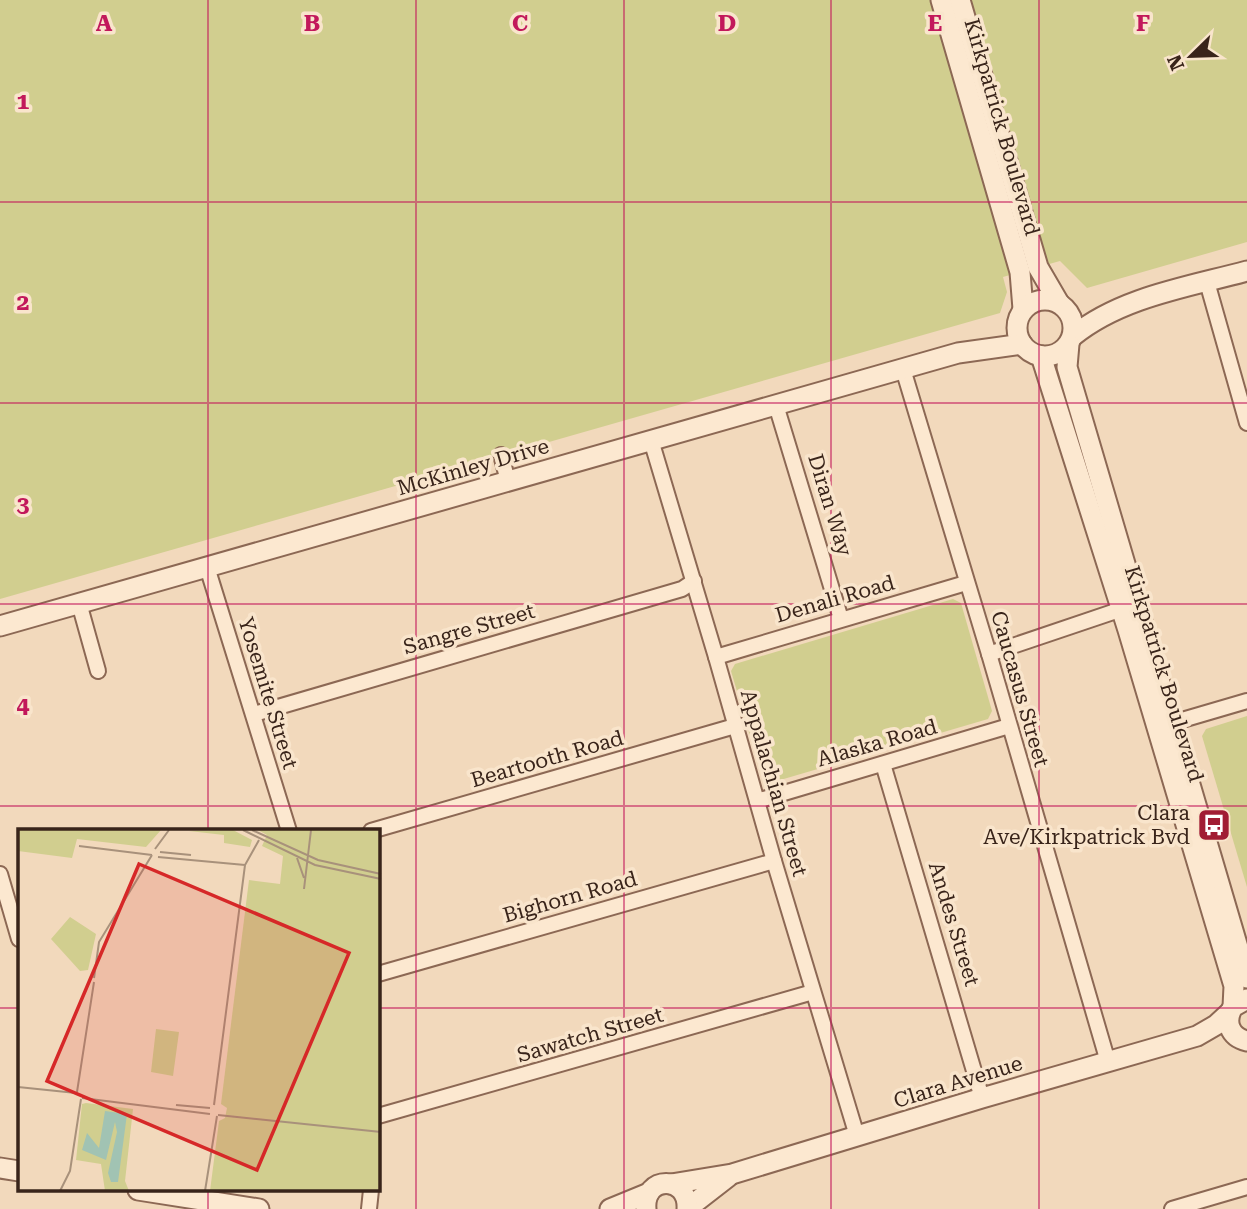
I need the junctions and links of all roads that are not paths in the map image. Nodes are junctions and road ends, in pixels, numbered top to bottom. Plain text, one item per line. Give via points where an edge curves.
1 (941, 0) edge
2 (960, 0) edge
3 (1247, 271) edge
4 (1206, 282) junction
5 (1128, 304) junction
6 (1063, 306) junction
7 (1021, 313) junction
8 (1071, 340) junction
9 (1022, 344) junction
10 (958, 353) junction
11 (1041, 356) junction
12 (903, 369) junction
13 (776, 405) junction
14 (1247, 423) edge
15 (651, 440) junction
16 (501, 455) dead end
17 (508, 481) junction
18 (207, 567) junction
19 (694, 581) junction
20 (966, 583) junction
21 (79, 604) junction
22 (1122, 609) junction
23 (841, 619) junction
24 (0, 626) edge
25 (989, 654) junction
26 (716, 657) junction
27 (98, 671) dead end
28 (1247, 701) edge
29 (254, 714) junction
30 (1165, 725) junction
31 (735, 726) junction
32 (1009, 726) junction
33 (883, 764) junction
34 (757, 801) junction
35 (288, 829) edge
36 (378, 829) edge
37 (774, 861) junction
38 (0, 874) edge
39 (18, 935) edge
40 (380, 973) edge
41 (1247, 978) edge
42 (813, 992) junction
43 (1236, 1006) edge
44 (1198, 1036) junction
45 (1244, 1041) edge
46 (1108, 1062) junction
47 (982, 1098) junction
48 (380, 1115) edge
49 (857, 1136) junction
50 (0, 1168) edge
51 (18, 1171) edge
52 (732, 1174) junction
53 (671, 1184) junction
54 (1247, 1187) edge
55 (164, 1192) edge
56 (204, 1195) edge
57 (647, 1201) edge
58 (259, 1209) edge
59 (610, 1209) edge
60 (687, 1209) edge
61 (1172, 1209) edge

1 - 7 street, Kirkpatrick Boulevard via 1020,272
2 - 6 street, Kirkpatrick Boulevard via 1038,267
3 - 4 street
4 - 5 street
4 - 14 street
5 - 6 street
5 - 8 street via 1098,317
6 - 7 street via 1040,300
6 - 8 street via 1074,326
7 - 9 street via 1017,327
7 - 10 street, McKinley Drive via 1003,332
8 - 11 street via 1054,355
8 - 30 street, Kirkpatrick Boulevard via 1067,367
9 - 10 street, McKinley Drive
9 - 11 street
10 - 12 street, McKinley Drive
11 - 22 street, Kirkpatrick Boulevard
12 - 13 street, McKinley Drive
12 - 20 street, Caucasus Street
13 - 15 street, McKinley Drive
13 - 23 street, Diran Way
15 - 17 street, McKinley Drive
15 - 19 street, Appalachian Street
16 - 17 street
17 - 18 street, McKinley Drive
18 - 21 street, McKinley Drive
18 - 29 street, Yosemite Street
19 - 26 street, Appalachian Street
19 - 29 street, Sangre Street via 682,589
20 - 23 street, Denali Road
20 - 25 street, Caucasus Street
21 - 24 street, McKinley Drive
21 - 27 street
22 - 25 street
22 - 30 street, Kirkpatrick Boulevard
23 - 26 street, Denali Road
25 - 32 street, Caucasus Street
26 - 31 street, Appalachian Street
28 - 30 street
29 - 35 street, Yosemite Street
30 - 41 street, Kirkpatrick Boulevard
30 - 43 street, Kirkpatrick Boulevard
31 - 34 street, Appalachian Street
31 - 36 street, Beartooth Road
32 - 33 street, Alaska Road
32 - 46 street, Caucasus Street
33 - 34 street, Alaska Road
33 - 47 street, Andes Street
34 - 37 street, Appalachian Street
37 - 40 street, Bighorn Road
37 - 42 street, Appalachian Street
38 - 39 street
42 - 48 street, Sawatch Street
42 - 49 street, Appalachian Street
43 - 44 street, Clara Avenue
43 - 45 street, Kirkpatrick Boulevard via 1229,1027
44 - 45 street, Clara Avenue
44 - 46 street, Clara Avenue
46 - 47 street, Clara Avenue
47 - 49 street, Clara Avenue
49 - 52 street, Clara Avenue
50 - 51 street
52 - 53 street, Clara Avenue
52 - 60 street, Clara Avenue
53 - 57 street, Clara Avenue via 658,1185
53 - 60 street via 686,1195
54 - 61 street
55 - 56 street
56 - 58 street
57 - 59 street

